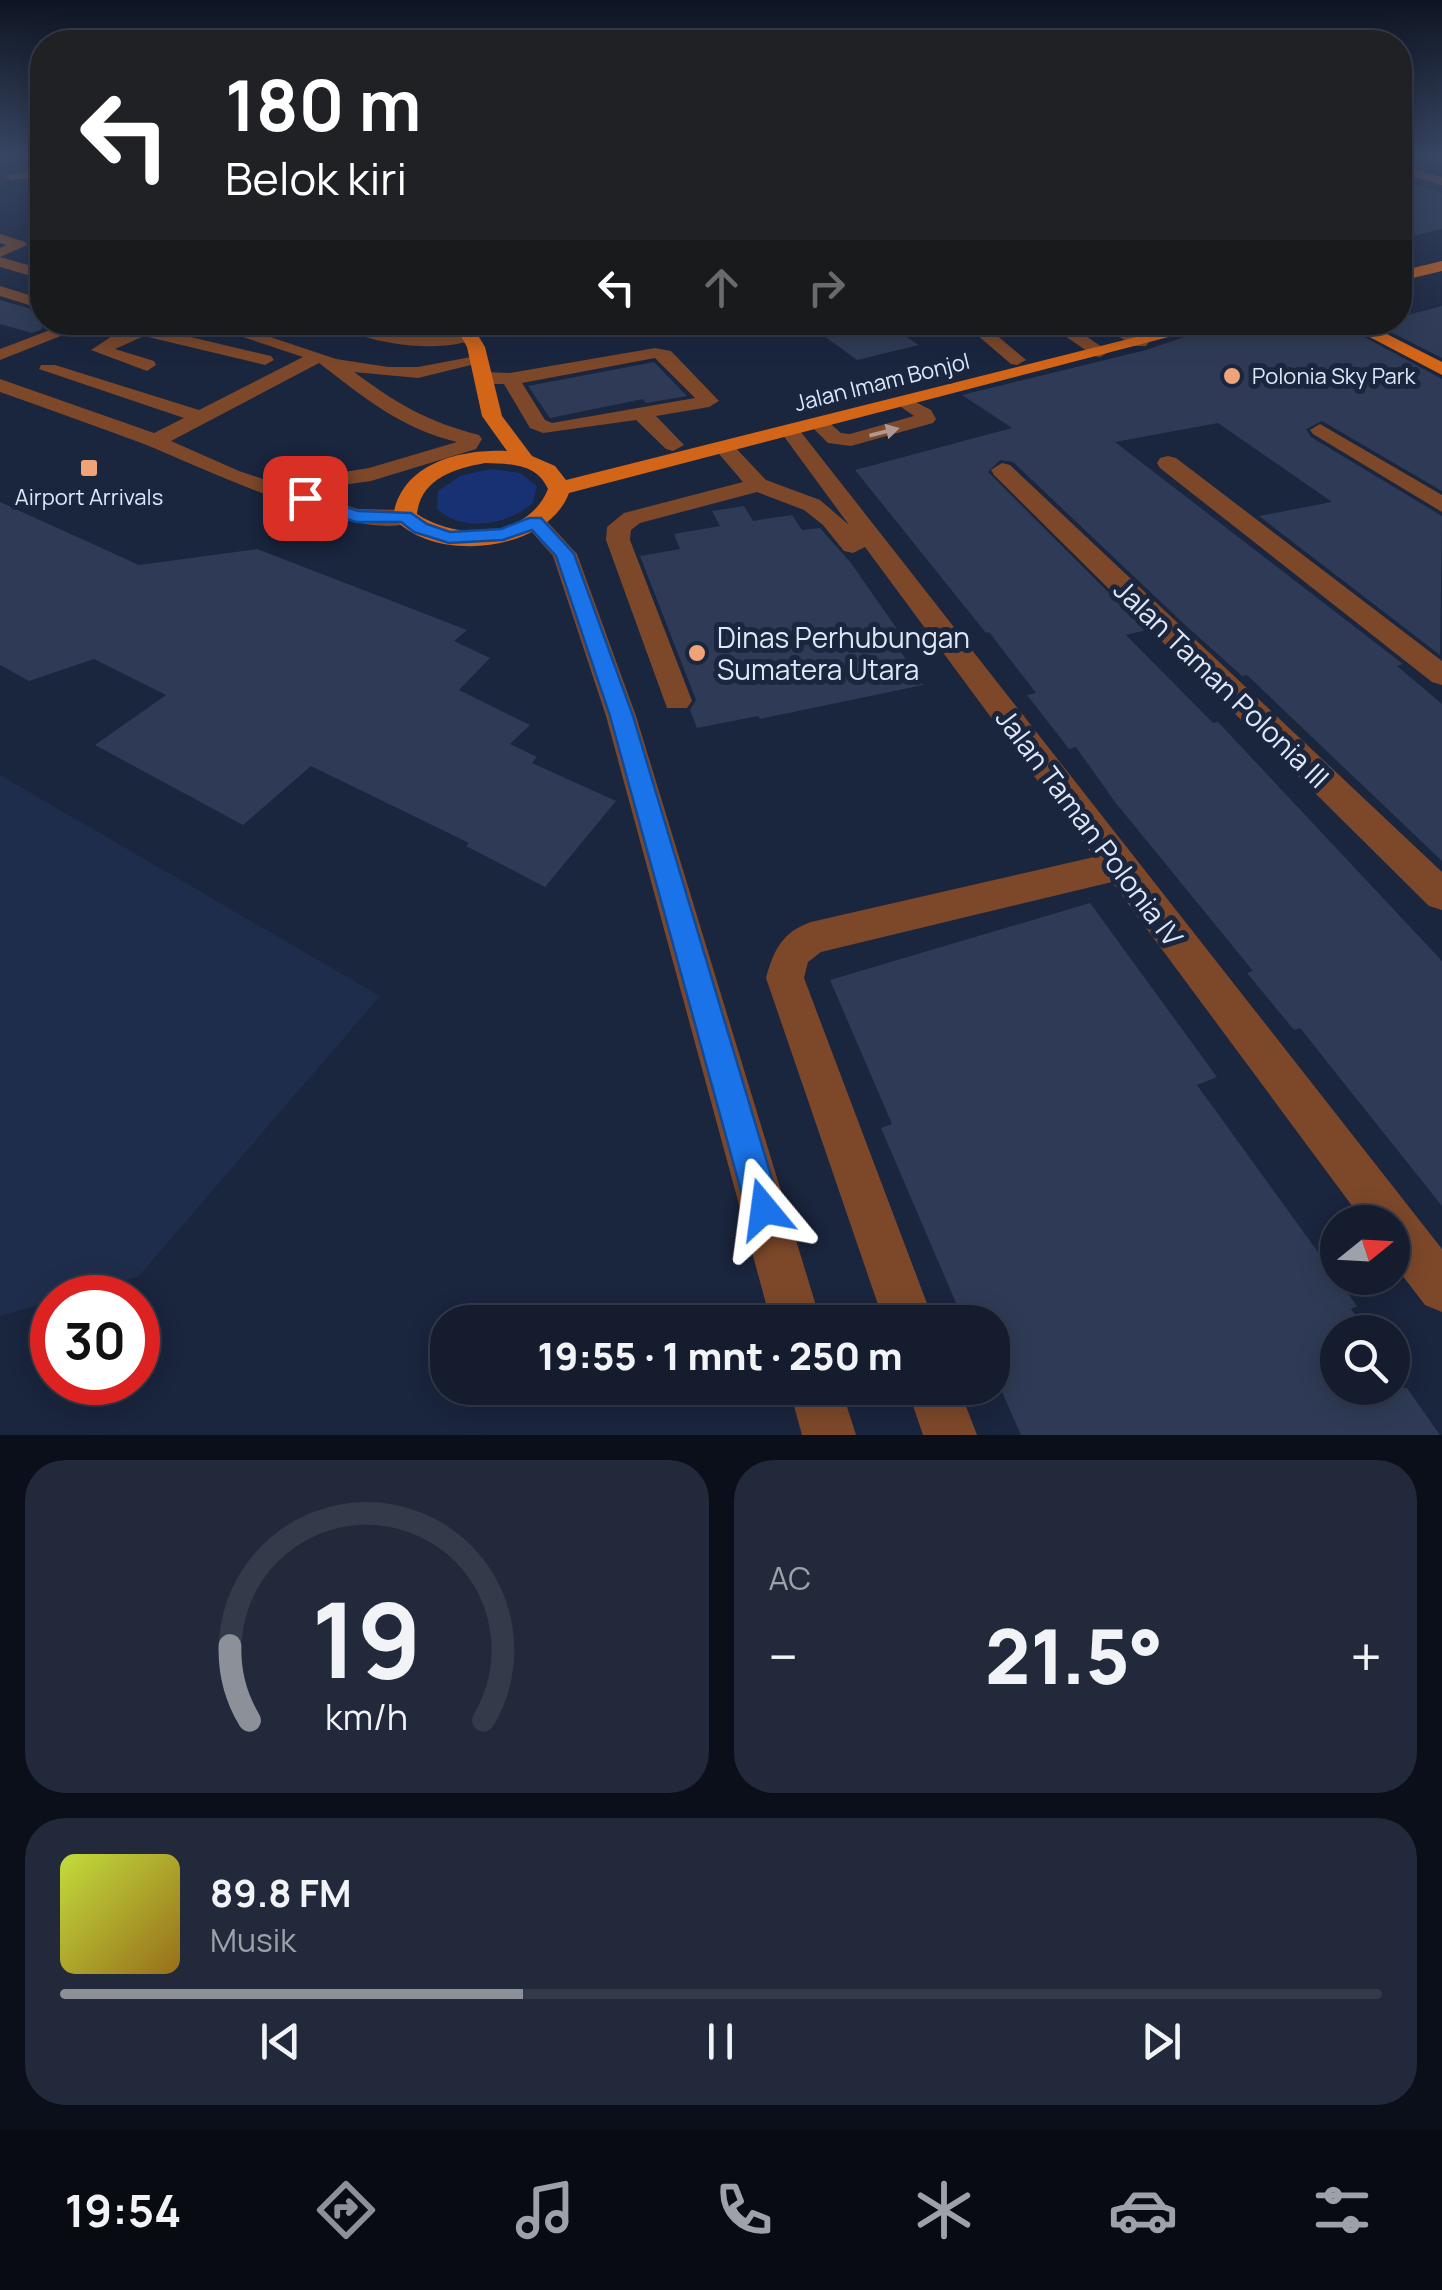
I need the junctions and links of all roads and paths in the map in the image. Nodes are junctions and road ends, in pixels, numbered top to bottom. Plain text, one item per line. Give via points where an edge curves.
1 (0, 238) edge
2 (0, 253) edge
3 (1442, 255) edge
4 (0, 262) edge
5 (1412, 262) edge
6 (1442, 266) edge
7 (30, 271) edge
8 (1412, 273) edge
9 (0, 292) edge
10 (30, 301) edge
11 (54, 335) edge
12 (126, 335) edge
13 (161, 335) edge
14 (249, 335) edge
15 (372, 335) edge
16 (433, 335) edge
17 (463, 335) edge
18 (465, 335) edge
19 (986, 335) edge
20 (1073, 335) edge
21 (1127, 335) edge
22 (1139, 335) edge
23 (1148, 335) edge
24 (1375, 335) edge
25 (1395, 335) edge
26 (0, 338) edge
27 (1132, 338) junction
28 (22, 347) junction
29 (1093, 348) junction
30 (0, 355) edge
31 (321, 357) junction
32 (1442, 358) edge
33 (1017, 360) junction
34 (464, 361) junction
35 (148, 364) dead end
36 (48, 368) dead end
37 (298, 368) junction
38 (1442, 369) edge
39 (979, 376) junction
40 (483, 378) junction
41 (510, 379) junction
42 (0, 385) edge
43 (118, 391) junction
44 (874, 402) junction
45 (904, 402) junction
46 (72, 411) junction
47 (642, 414) junction
48 (201, 417) junction
49 (818, 424) junction
50 (790, 430) junction
51 (1320, 430) dead end
52 (155, 441) junction
53 (673, 445) junction
54 (467, 448) junction
55 (725, 448) junction
56 (524, 460) junction
57 (1168, 464) dead end
58 (1002, 470) dead end
59 (555, 482) junction
60 (758, 485) junction
61 (271, 487) junction
62 (1442, 504) edge
63 (405, 517) junction
64 (535, 522) junction
65 (890, 596) dead end
66 (1442, 675) edge
67 (677, 701) dead end
68 (1118, 866) junction
69 (1441, 893) edge
70 (1378, 1205) edge
71 (1410, 1246) edge
72 (1442, 1288) edge
73 (791, 1305) edge
74 (903, 1305) edge
75 (820, 1405) edge
76 (939, 1405) edge
77 (829, 1435) edge
78 (950, 1435) edge

1 - 2 street via 20,245
3 - 5 main road
4 - 7 street
6 - 8 main road
9 - 10 street
11 - 28 street
12 - 35 street via 100,350
13 - 37 street
14 - 31 street
15 - 16 street via 399,342
17 - 34 main road
18 - 40 main road
19 - 33 street
20 - 29 street
21 - 27 street
22 - 27 main road, Jalan Imam Bonjol
23 - 27 main road, Jalan Imam Bonjol
24 - 38 main road
25 - 32 main road
26 - 28 street
27 - 29 main road, Jalan Imam Bonjol
28 - 30 street
29 - 33 main road, Jalan Imam Bonjol
29 - 39 main road, Jalan Imam Bonjol
31 - 34 street via 403,375
31 - 37 street
31 - 54 street via 390,407
33 - 39 main road, Jalan Imam Bonjol
34 - 54 main road via 474,426
36 - 43 street
37 - 48 street
39 - 44 main road, Jalan Imam Bonjol
39 - 45 main road, Jalan Imam Bonjol
40 - 41 street
40 - 56 main road via 492,416
41 - 47 street via 543,427
41 - 47 street via 655,353 709,400
42 - 46 street
43 - 46 street
43 - 48 street
44 - 45 main road, Jalan Imam Bonjol
44 - 49 main road, Jalan Imam Bonjol
44 - 53 main road, Jalan Imam Bonjol
49 -> 45 street via 835,439 851,440 926,419
46 - 52 street
47 - 53 street
48 - 52 street
49 - 50 main road, Jalan Imam Bonjol
50 - 55 main road, Jalan Imam Bonjol
50 - 68 street, Jalan Taman Polonia IV
51 - 62 street
52 - 61 street
53 - 59 main road, Jalan Imam Bonjol
54 - 56 main road
54 - 61 street via 361,476
54 - 63 main road via 410,490
55 - 59 main road, Jalan Imam Bonjol
55 - 60 street
56 - 59 main road
57 - 66 street
58 - 69 street, Jalan Taman Polonia III
59 - 64 main road via 554,506
60 - 65 street via 830,515
60 - 67 street via 619,527 618,540
61 - 63 street via 356,516
63 - 64 main road via 434,534 466,539
64 - 73 street via 565,554 621,716
68 - 70 street, Jalan Taman Polonia IV
68 - 74 street via 811,938 792,953 785,978
71 - 72 street, Jalan Taman Polonia IV
75 - 77 street
76 - 78 street

